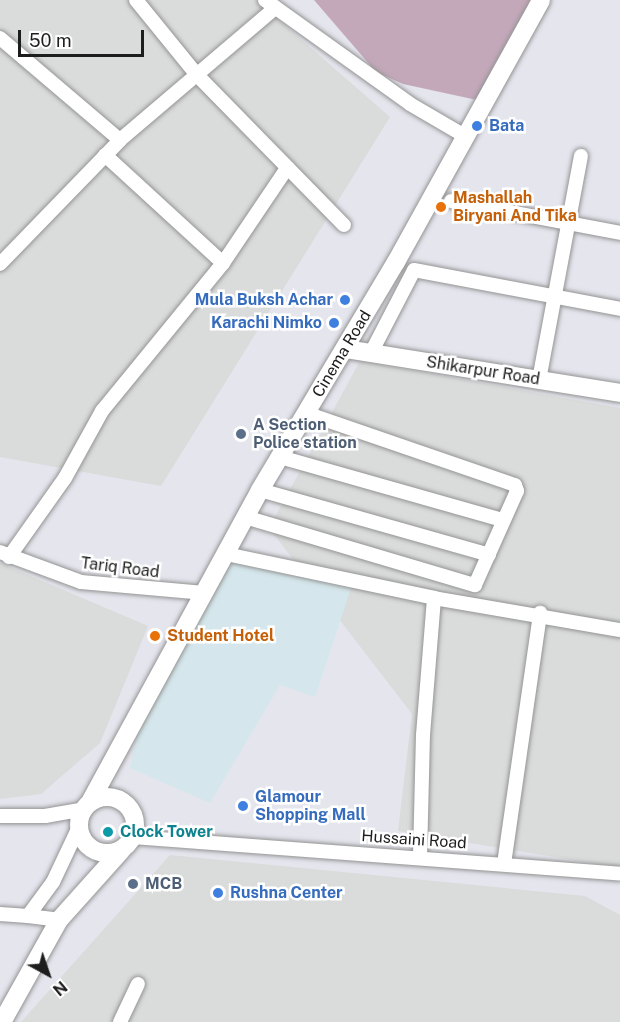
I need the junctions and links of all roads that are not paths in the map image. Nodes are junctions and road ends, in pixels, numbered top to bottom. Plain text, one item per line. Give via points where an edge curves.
1 (136, 0) edge
2 (541, 0) edge
3 (270, 4) edge
4 (0, 38) edge
5 (197, 75) junction
6 (463, 135) junction
7 (120, 140) junction
8 (105, 155) junction
9 (581, 156) dead end
10 (287, 168) junction
11 (451, 201) dead end
12 (569, 223) junction
13 (344, 225) dead end
14 (620, 233) edge
15 (223, 262) junction
16 (0, 264) edge
17 (555, 297) junction
18 (620, 309) edge
19 (346, 349) junction
20 (371, 353) junction
21 (539, 380) junction
22 (620, 393) edge
23 (306, 413) junction
24 (280, 457) junction
25 (260, 490) junction
26 (245, 517) junction
27 (503, 520) junction
28 (226, 554) junction
29 (5, 555) edge
30 (489, 555) junction
31 (205, 593) junction
32 (434, 598) junction
33 (540, 613) junction
34 (620, 630) edge
35 (87, 805) junction
36 (0, 816) edge
37 (79, 827) junction
38 (133, 837) junction
39 (121, 850) junction
40 (420, 857) junction
41 (504, 864) junction
42 (620, 874) edge
43 (0, 914) edge
44 (28, 916) junction
45 (59, 920) junction
46 (138, 984) dead end
47 (2, 1022) edge
48 (120, 1022) edge

1 - 5 street
2 - 6 street, Cinema Road
3 - 5 street
3 - 6 street via 410,104
4 - 7 street
5 - 7 street
5 - 10 street
6 - 19 street, Cinema Road
7 - 8 street
8 - 15 street
8 - 16 street
9 - 12 street
10 - 13 street
10 - 15 street
11 - 12 street
12 - 14 street
12 - 17 street
15 - 29 street via 102,411 65,478
17 - 18 street
17 - 20 street via 414,270
17 - 21 street
19 - 20 street, Shikarpur Road
19 - 23 street, Cinema Road
20 - 21 street, Shikarpur Road
21 - 22 street, Shikarpur Road
23 - 24 street, Cinema Road
23 - 27 street via 509,481 517,491
24 - 25 street, Cinema Road
24 - 27 street
25 - 26 street, Cinema Road
25 - 30 street
26 - 28 street, Cinema Road
26 - 30 street via 470,585 475,585
27 - 30 street
28 - 31 street, Cinema Road
28 - 32 street
29 - 31 street, Tariq Road via 81,582
31 - 35 street, Cinema Road
32 - 33 street
32 - 40 street via 423,735
33 - 34 street
33 - 41 street
35 - 36 street via 45,816
35 - 37 street
35 - 38 street via 108,797 125,803 135,818
37 - 39 street via 93,850 102,854
37 - 44 street via 53,882
38 - 39 street
38 - 40 street, Hussaini Road
39 - 45 street
40 - 41 street, Hussaini Road
41 - 42 street, Hussaini Road
43 - 44 street
44 - 45 street
45 - 47 street
46 - 48 street

